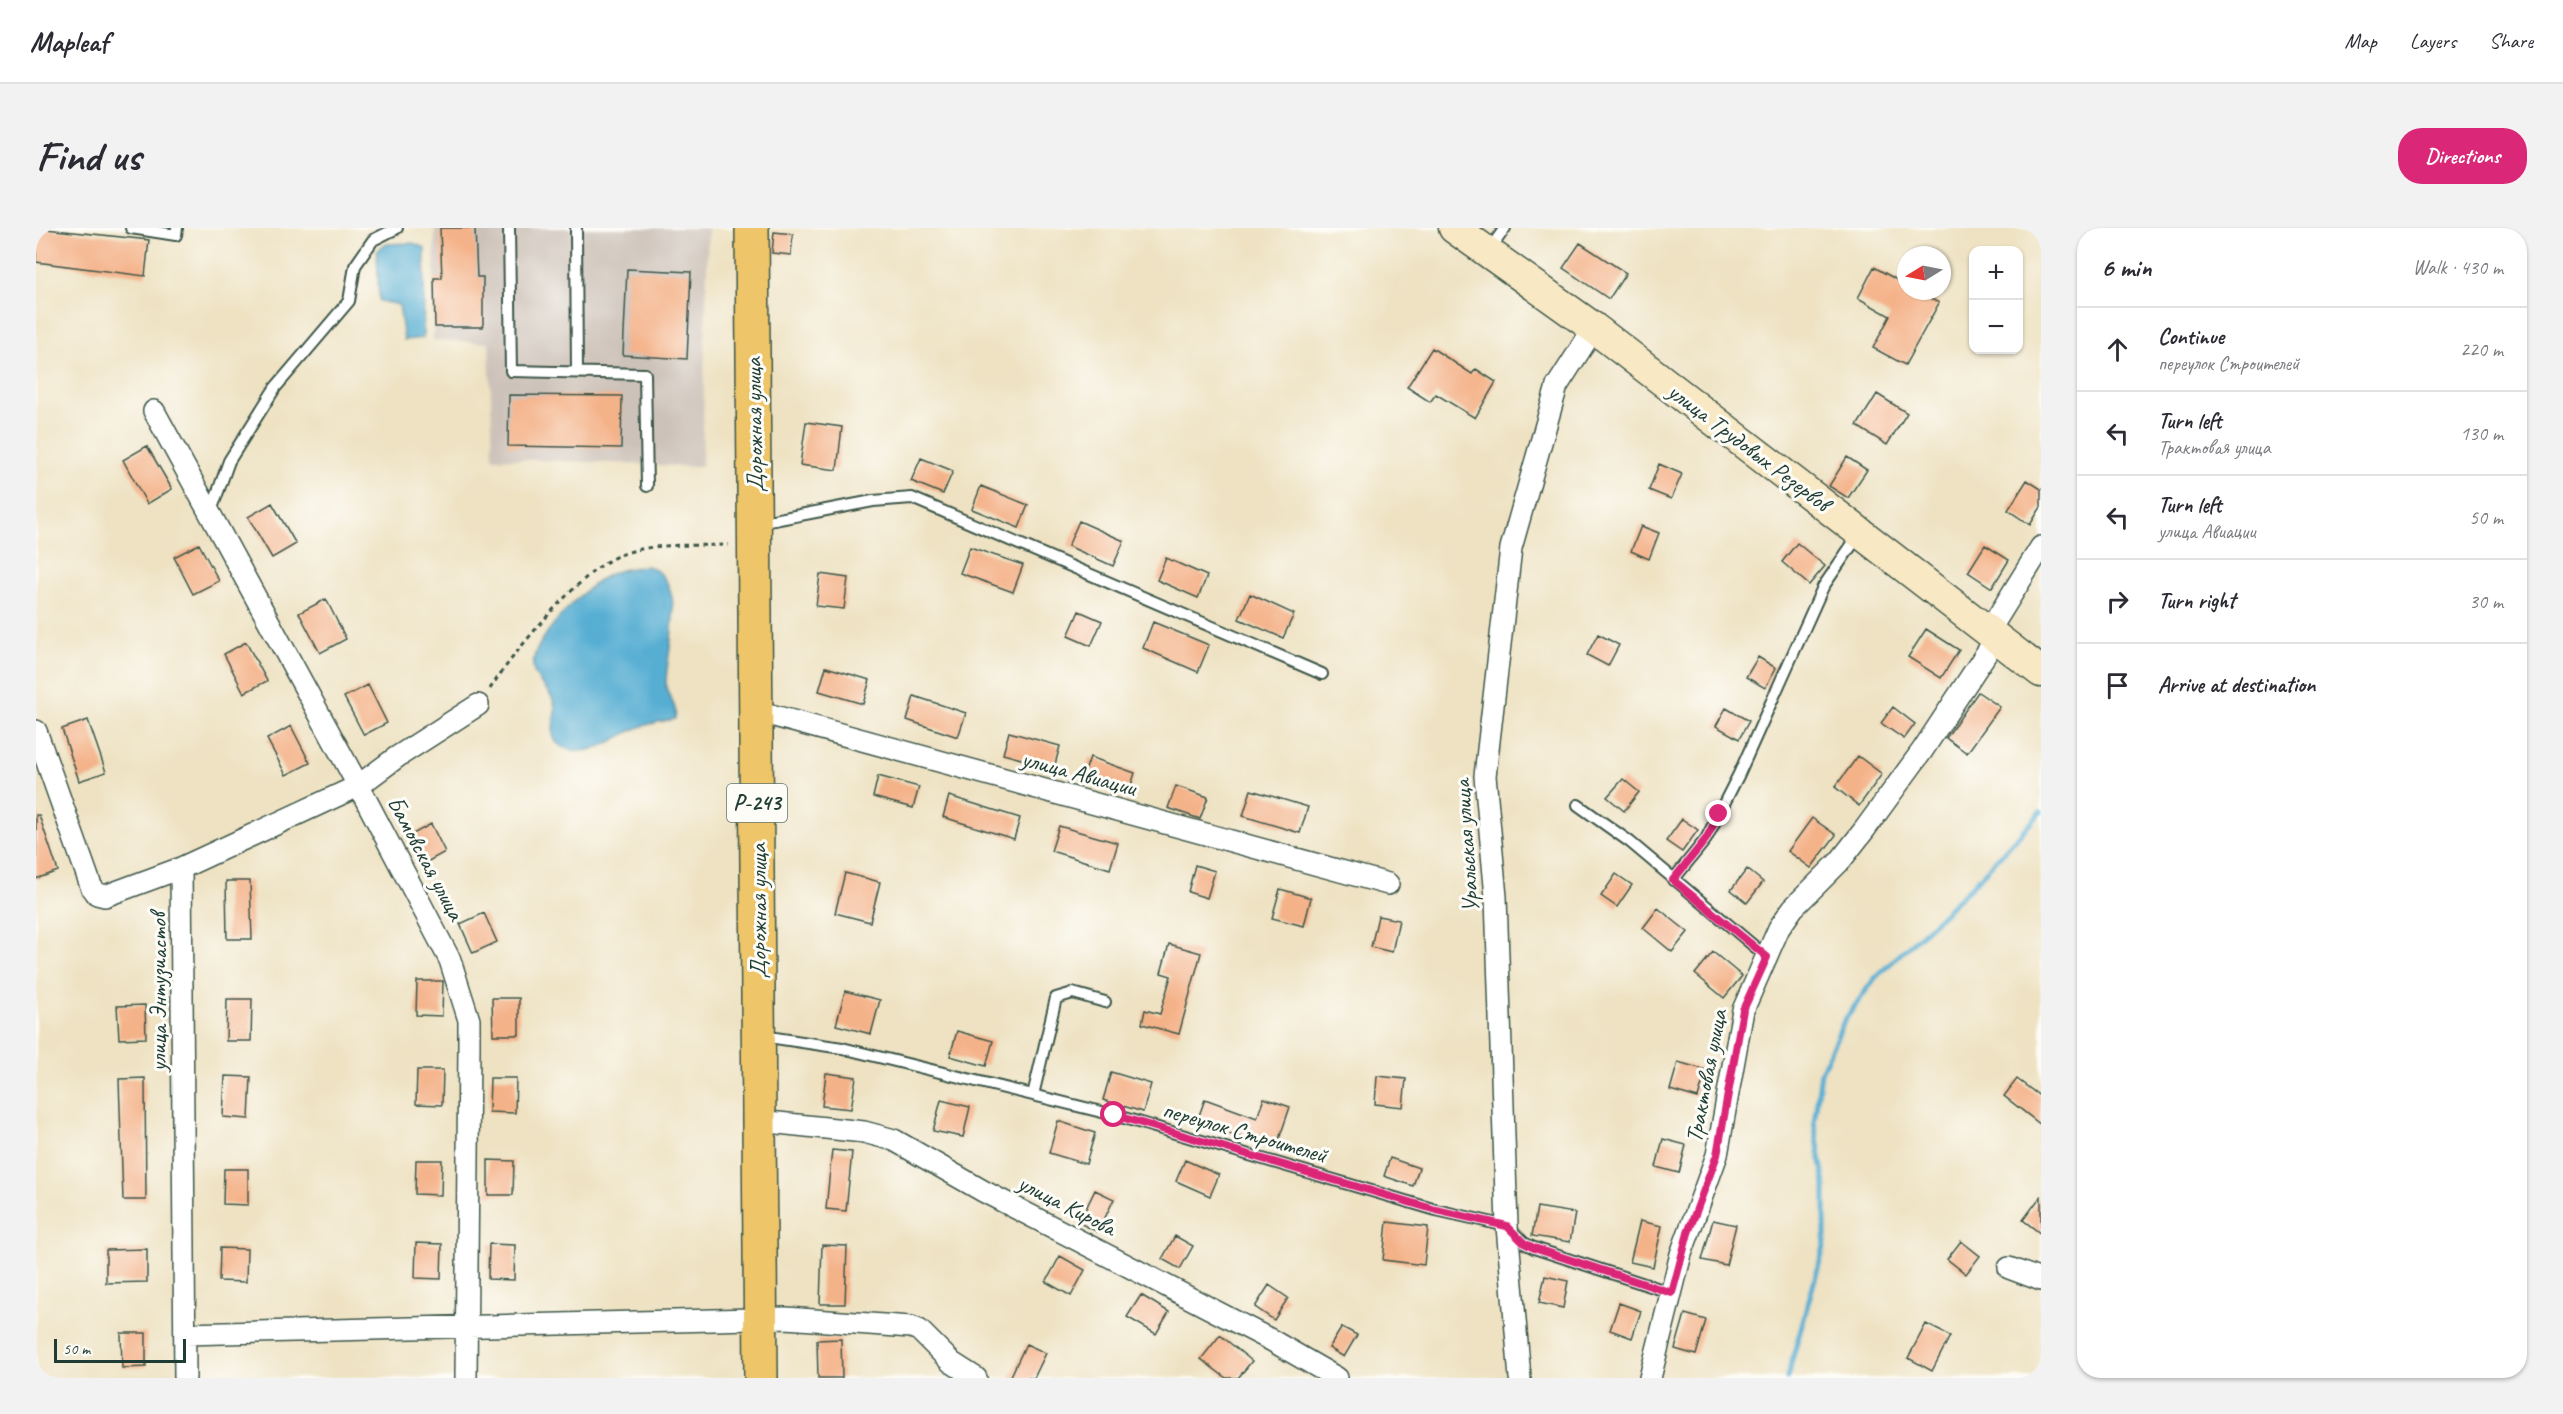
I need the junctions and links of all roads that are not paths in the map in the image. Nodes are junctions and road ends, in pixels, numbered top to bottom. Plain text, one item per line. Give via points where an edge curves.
1 (130, 228) edge
2 (177, 228) edge
3 (397, 228) edge
4 (508, 228) edge
5 (576, 228) edge
6 (752, 228) edge
7 (1454, 228) edge
8 (1506, 228) edge
9 (1488, 252) junction
10 (1594, 328) junction
11 (577, 372) junction
12 (154, 411) dead end
13 (647, 486) dead end
14 (210, 515) junction
15 (1860, 532) junction
16 (756, 534) junction
17 (2041, 548) edge
18 (1993, 634) junction
19 (2041, 672) edge
20 (1322, 674) dead end
21 (478, 705) road end
22 (756, 711) junction
23 (36, 731) edge
24 (358, 786) junction
25 (1578, 805) dead end
26 (181, 868) junction
27 (1673, 880) junction
28 (1388, 884) dead end
29 (1767, 957) junction
30 (1105, 1002) dead end
31 (758, 1035) junction
32 (1033, 1095) junction
33 (759, 1121) junction
34 (1507, 1226) junction
35 (2009, 1268) dead end
36 (2041, 1280) edge
37 (1672, 1293) junction
38 (761, 1320) junction
39 (467, 1327) junction
40 (185, 1334) junction
41 (185, 1378) edge
42 (466, 1378) edge
43 (761, 1378) edge
44 (976, 1378) edge
45 (1337, 1378) edge
46 (1520, 1378) edge
47 (1650, 1378) edge

1 - 2 lane via 176,235
3 - 14 lane via 373,240 355,266 349,301 275,388 229,461
4 - 11 lane via 511,371
5 - 11 lane
6 - 16 highway, Дорожная улица / Р-243
7 - 9 main road, улица Трудовых Резервов
8 - 9 lane
9 - 10 main road, улица Трудовых Резервов
10 - 15 main road, улица Трудовых Резервов
10 - 34 street, Уральская улица via 1557,386 1511,548 1491,703 1485,776 1497,909
11 - 13 lane via 645,374
12 - 14 street, Бамовская улица
14 - 24 street, Бамовская улица
15 - 18 main road, улица Трудовых Резервов
15 - 27 lane via 1823,587 1710,831
16 - 20 lane via 873,501 912,498
16 - 22 highway, Дорожная улица / Р-243
17 - 18 street, Трактовая улица
18 - 19 main road, улица Трудовых Резервов
18 - 29 street, Трактовая улица via 1922,751 1840,861 1784,921
21 - 24 street
22 - 28 street, улица Авиации
22 - 31 highway, Дорожная улица / Р-243
23 - 26 street, улица Энтузиастов via 97,894 105,896
24 - 26 street
24 - 39 street, Бамовская улица via 450,960 469,1020
25 - 27 lane via 1630,842
26 - 40 street, улица Энтузиастов
27 - 29 lane
29 - 37 street, Трактовая улица via 1743,1010 1717,1155 1688,1233
30 - 32 lane via 1073,993 1056,998
31 - 32 lane, переулок Строителей via 843,1048
31 - 33 highway, Дорожная улица / Р-243
32 - 34 lane, переулок Строителей via 1436,1210
33 - 38 highway, Дорожная улица / Р-243
33 - 45 street, улица Кирова via 864,1132 894,1140
34 - 37 lane, переулок Строителей via 1534,1248
34 - 46 street, Уральская улица
35 - 36 street
37 - 47 street, Трактовая улица
38 - 39 street
38 - 43 highway, Дорожная улица / Р-243
38 - 44 street via 786,1318 911,1327
39 - 40 street
39 - 42 street, Бамовская улица
40 - 41 street, улица Энтузиастов

